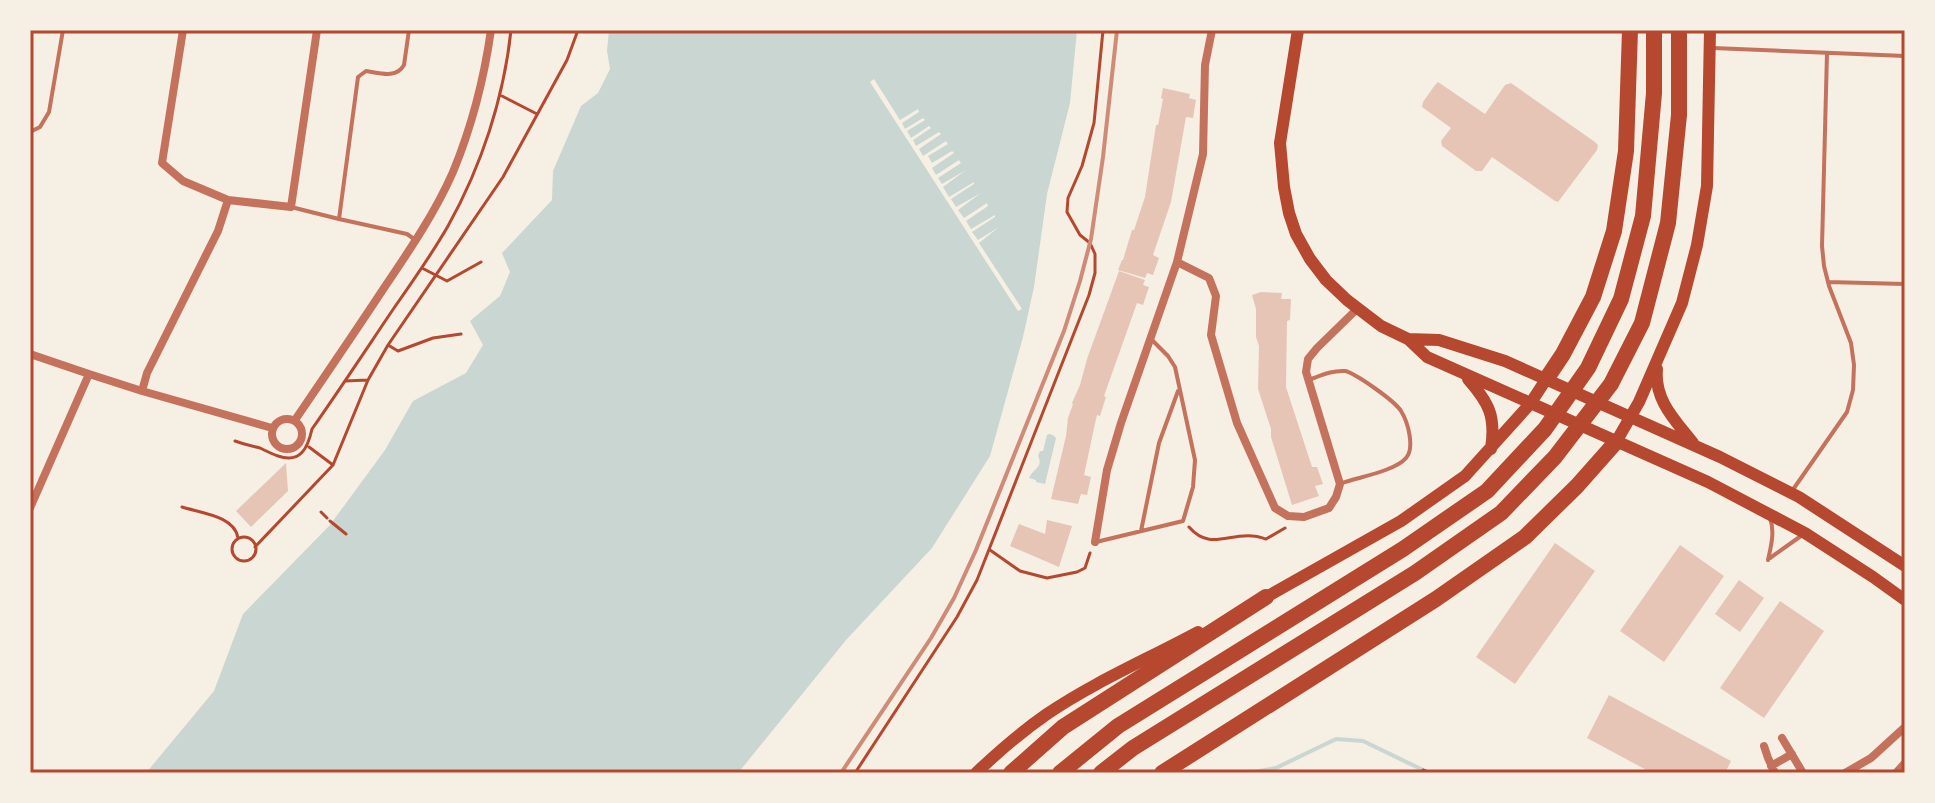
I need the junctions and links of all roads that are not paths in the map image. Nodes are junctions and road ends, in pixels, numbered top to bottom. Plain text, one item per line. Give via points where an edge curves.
1 (63, 30) edge
2 (183, 30) edge
3 (317, 30) edge
4 (409, 30) edge
5 (491, 30) edge
6 (1212, 30) edge
7 (1298, 30) edge
8 (1630, 30) edge
9 (1654, 30) edge
10 (1679, 30) edge
11 (1710, 30) edge
12 (1710, 48) junction
13 (1827, 53) junction
14 (1905, 56) edge
15 (30, 132) edge
16 (228, 200) junction
17 (291, 207) junction
18 (339, 219) junction
19 (416, 239) junction
20 (1177, 262) junction
21 (1828, 282) junction
22 (1905, 284) edge
23 (1357, 309) junction
24 (1150, 338) junction
25 (1408, 339) junction
26 (30, 354) edge
27 (1657, 362) junction
28 (1463, 373) junction
29 (89, 374) junction
30 (1308, 380) junction
31 (1553, 381) junction
32 (1179, 388) junction
33 (142, 391) junction
34 (1535, 406) junction
35 (1625, 415) junction
36 (295, 420) junction
37 (272, 428) junction
38 (1610, 439) junction
39 (1695, 446) junction
40 (1491, 449) junction
41 (1340, 484) junction
42 (1790, 493) junction
43 (30, 508) edge
44 (1767, 512) junction
45 (1141, 531) junction
46 (1805, 533) junction
47 (1095, 542) joint
48 (1905, 566) edge
49 (1266, 597) junction
50 (1905, 600) edge
51 (1905, 727) edge
52 (1782, 738) dead end
53 (1764, 746) dead end
54 (1133, 748) junction
55 (1792, 754) junction
56 (1905, 763) edge
57 (1773, 769) edge
58 (976, 773) edge
59 (1011, 773) edge
60 (1060, 773) edge
61 (1101, 773) edge
62 (1110, 773) edge
63 (1162, 773) edge
64 (1803, 773) edge
65 (1845, 773) edge
66 (1896, 773) edge

1 - 15 lane via 49,112
2 - 16 street via 162,163 183,181
3 - 17 street
4 - 18 lane via 404,65 396,74 366,71 358,77
5 - 19 street via 463,146
6 - 20 street via 1205,65 1203,154
7 - 23 main road via 1280,143 1289,213 1310,259
8 - 31 highway via 1626,151 1614,231 1593,297
9 - 60 highway via 1643,216 1621,299 1588,368 1545,429 1487,491 1118,726
10 - 54 highway via 1679,115 1668,223 1642,323 1611,384 1555,457 1501,513 1415,573
11 - 12 main road
12 - 13 lane
12 - 27 main road via 1707,186 1682,303
13 - 14 lane
13 - 21 lane via 1822,246
16 - 17 street
16 - 33 street
17 - 18 lane
18 - 19 lane
19 - 36 street
20 - 24 street
20 - 41 street via 1209,278 1216,296 1211,335 1237,423 1275,508 1296,517 1329,508
21 - 22 lane
21 - 42 lane via 1851,343 1853,390 1847,412
23 - 25 main road
23 - 30 street via 1308,359
24 - 32 lane via 1175,367
24 - 47 street via 1107,470
25 - 28 main road via 1427,357
25 - 31 main road via 1439,340
26 - 29 street
27 - 35 main road
27 - 39 main road via 1662,402
28 - 34 main road
28 - 40 main road via 1488,406
29 - 33 street
29 - 43 street
30 - 41 street
30 - 41 lane via 1350,372 1403,415 1412,445 1403,461
31 - 34 main road
31 - 35 main road
32 - 45 lane via 1159,443
32 - 45 lane via 1195,460 1193,487 1183,521
33 - 37 street
34 - 38 main road
34 - 40 main road
35 - 38 main road
35 - 39 main road
36 - 37 street via 279,420
36 - 37 street via 302,434 291,449 274,442
38 - 44 main road
38 - 63 highway via 1577,486 1525,537
39 - 42 main road
40 - 49 main road via 1465,476 1401,521
42 - 48 main road
44 - 46 main road
44 - 46 lane via 1772,529 1768,560
45 - 47 lane
46 - 50 main road
49 - 58 main road via 1049,713
49 - 59 highway via 1063,727
51 - 65 street
52 - 55 street
53 - 57 street
54 - 61 highway
54 - 62 highway
55 - 57 street
55 - 64 street
56 - 66 street

